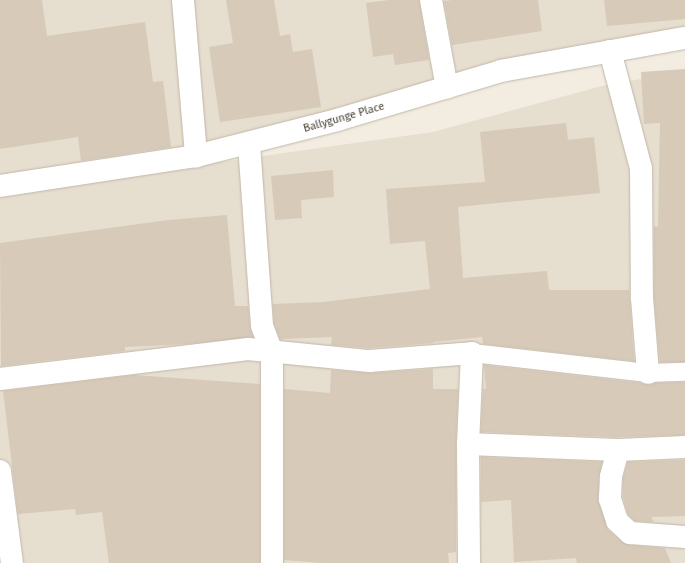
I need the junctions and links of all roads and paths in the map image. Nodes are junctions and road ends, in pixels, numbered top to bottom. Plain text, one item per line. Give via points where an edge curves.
1 (184, 0) edge
2 (431, 0) edge
3 (685, 38) edge
4 (610, 51) junction
5 (446, 88) junction
6 (249, 144) junction
7 (196, 156) junction
8 (0, 186) edge
9 (272, 352) junction
10 (472, 353) junction
11 (685, 372) edge
12 (648, 373) junction
13 (0, 379) edge
14 (468, 444) junction
15 (685, 447) edge
16 (618, 450) junction
17 (0, 471) edge
18 (685, 537) edge
19 (12, 563) edge
20 (272, 563) edge
21 (469, 563) edge

1 - 7 street
2 - 5 street
3 - 4 street, Ballygunge Place
4 - 5 street, Ballygunge Place via 501,71
4 - 12 street via 641,168 642,298
5 - 6 street, Ballygunge Place
6 - 7 street, Ballygunge Place
6 - 9 street via 262,326
7 - 8 street, Ballygunge Place
9 - 10 street via 368,361
9 - 13 street via 248,349
9 - 20 street
10 - 12 lane
10 - 14 street
11 - 12 lane
14 - 16 street
14 - 21 street
15 - 16 street
16 - 18 street via 611,477 610,500 617,521 630,533
17 - 19 street

